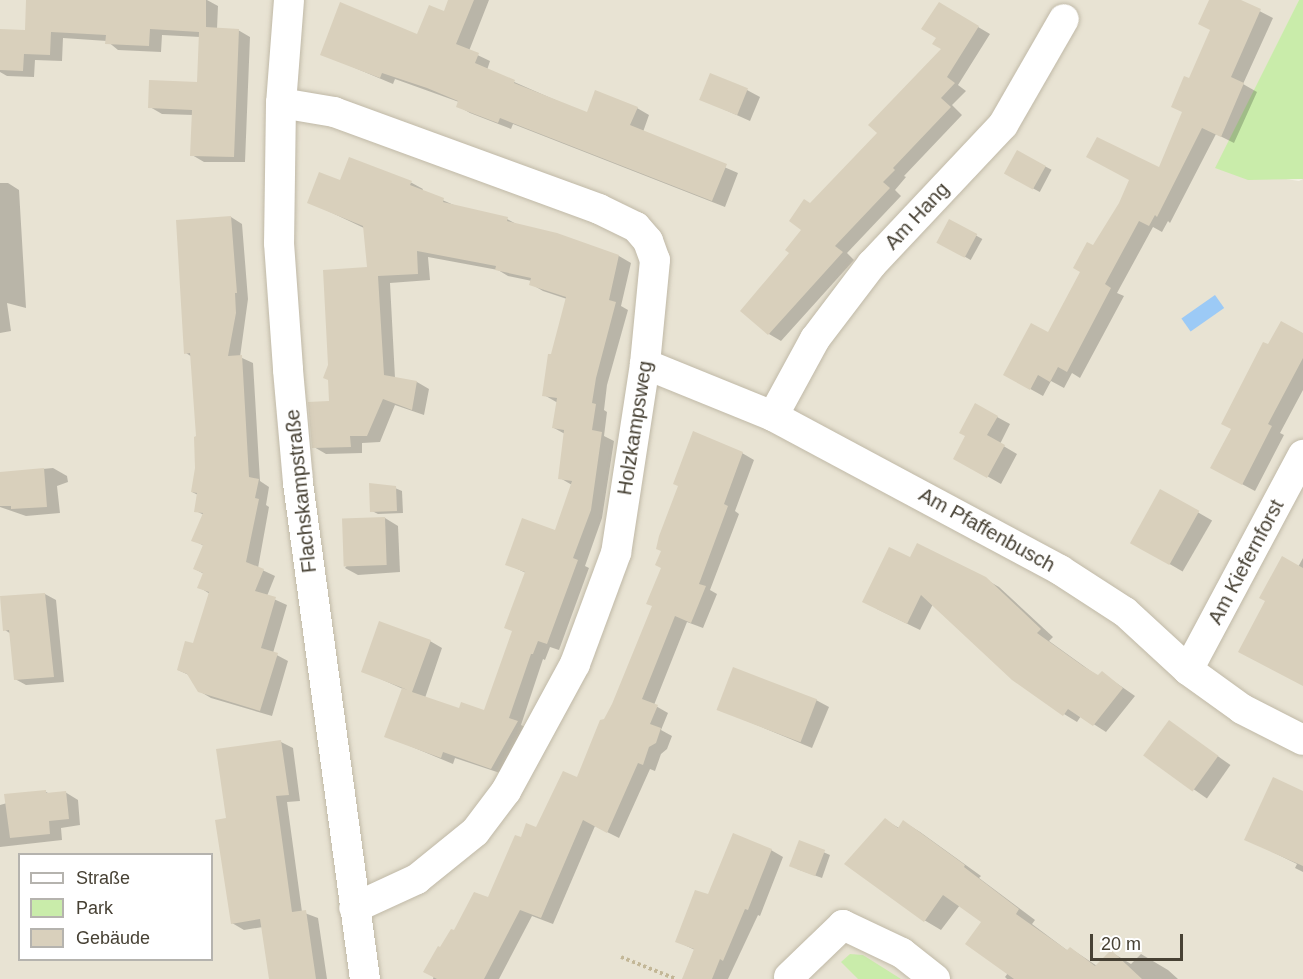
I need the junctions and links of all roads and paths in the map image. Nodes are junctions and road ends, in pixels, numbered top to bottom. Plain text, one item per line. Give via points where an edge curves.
1 (288, 0) edge
2 (1064, 19) dead end
3 (281, 103) junction
4 (645, 364) junction
5 (773, 416) junction
6 (1303, 455) edge
7 (1188, 670) junction
8 (1303, 740) edge
9 (354, 908) junction
10 (621, 957) dead end
11 (789, 977) dead end
12 (365, 979) edge
13 (676, 979) edge
14 (935, 979) edge

1 - 3 street, Flachskampstraße
2 - 5 street, Am Hang via 1003,125 872,264 815,339
3 - 4 street, Holzkampsweg via 334,112 599,209 636,227 648,241 655,260
3 - 9 street, Flachskampstraße via 279,243 297,472
4 - 5 street, Am Pfaffenbusch
4 - 9 street, Holzkampsweg via 615,553 575,664 531,750 475,832 417,879
5 - 7 street, Am Pfaffenbusch via 1060,570 1125,612
6 - 7 street, Am Kiefernforst
7 - 8 street, Am Pfaffenbusch via 1242,710
9 - 12 street, Flachskampstraße
10 - 13 path
11 - 14 street via 843,925 902,953

